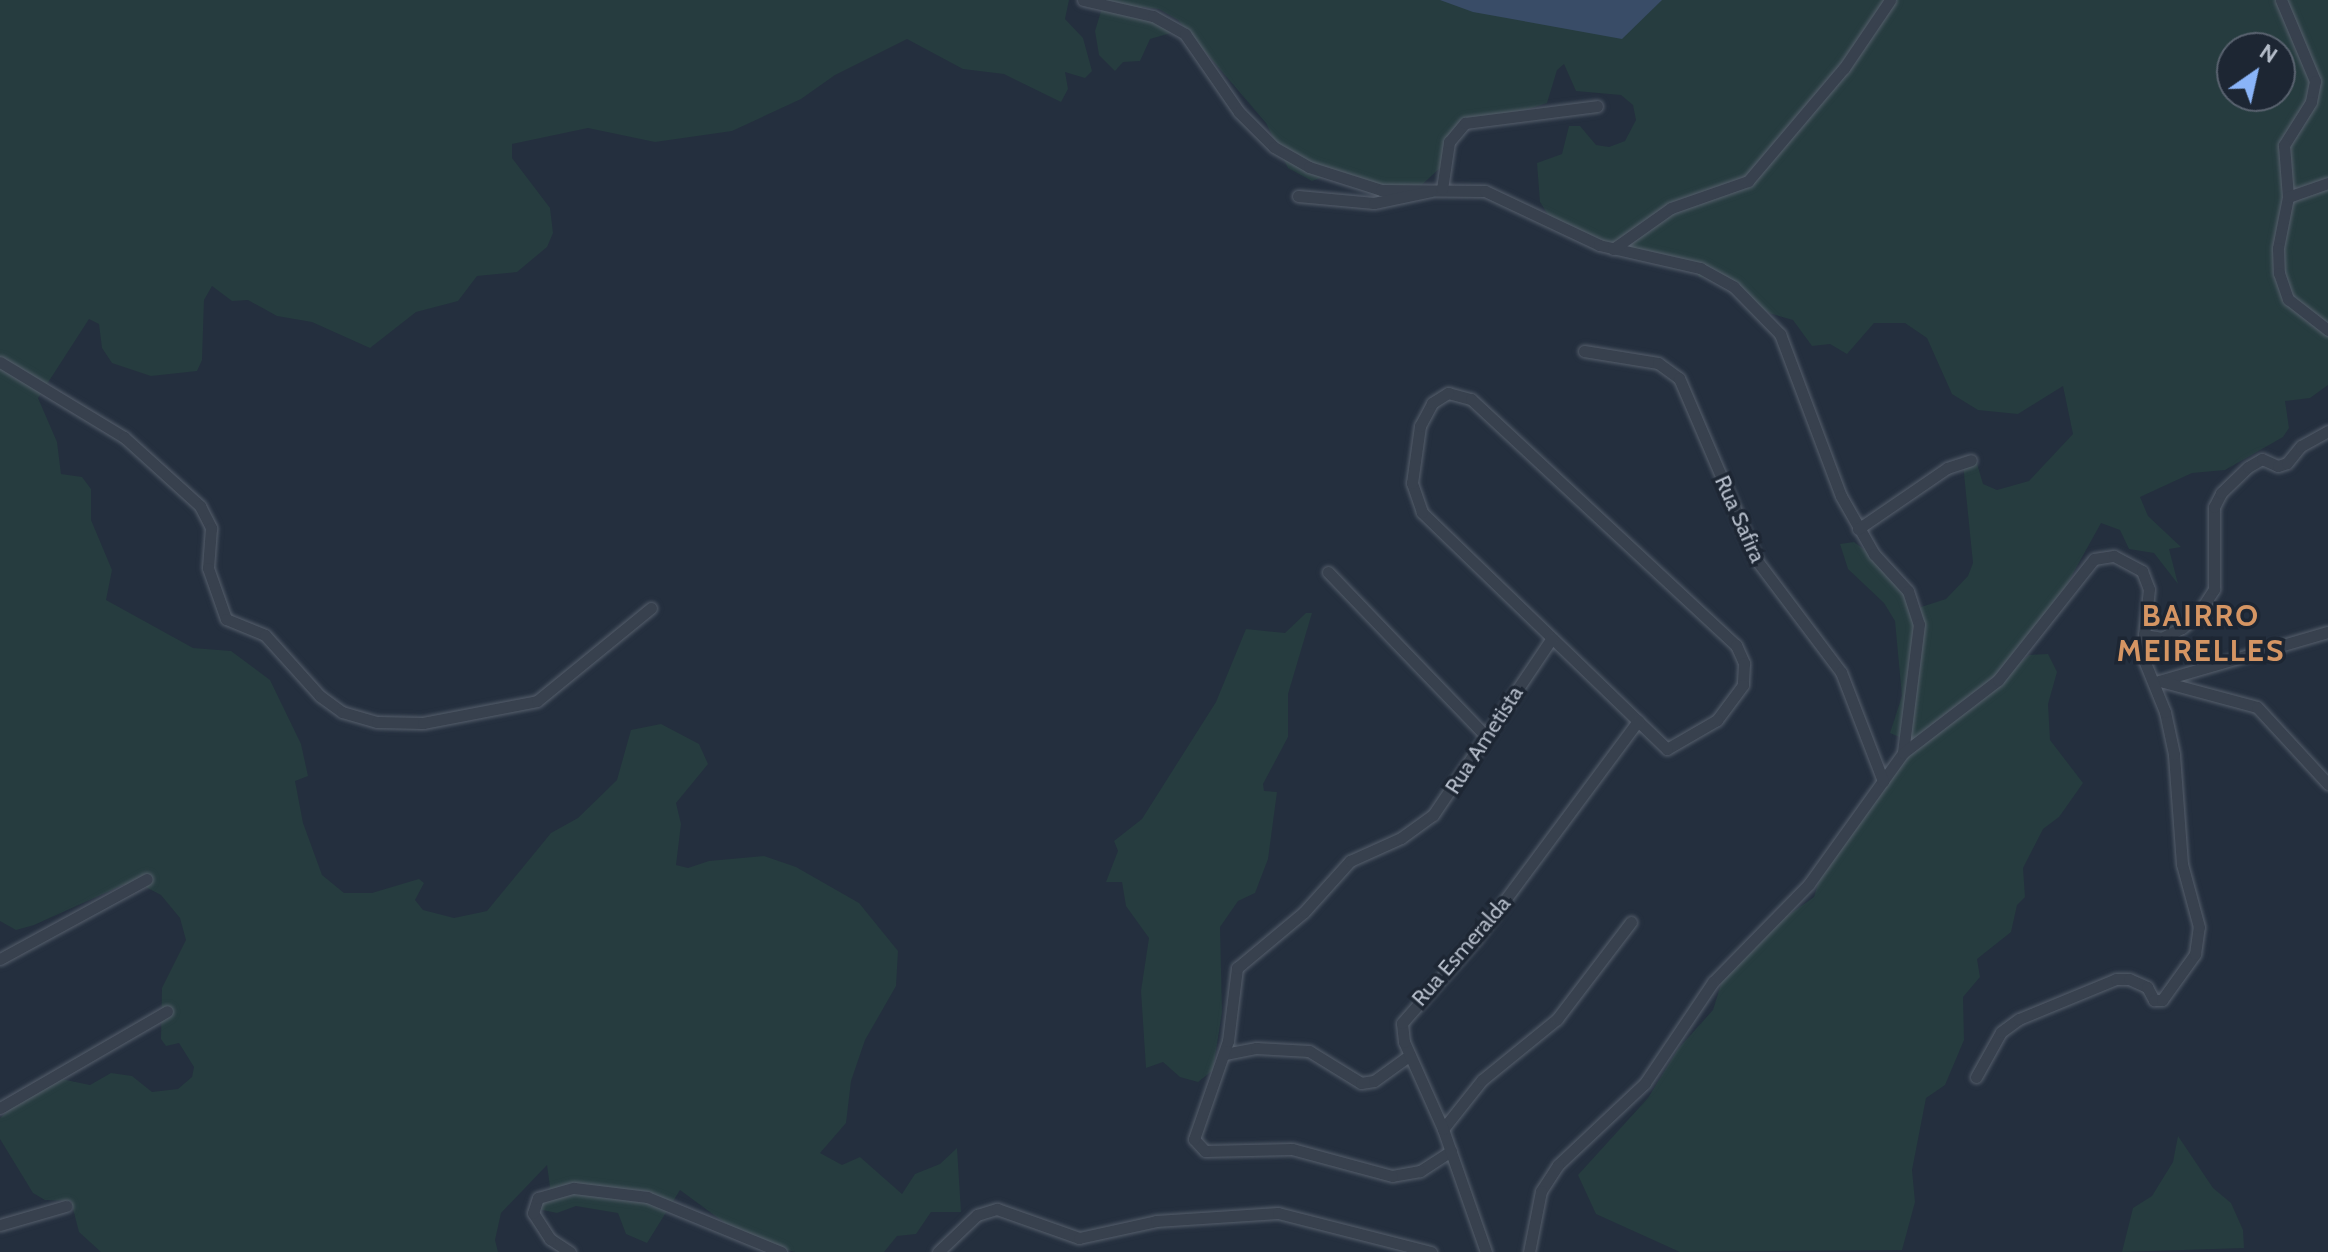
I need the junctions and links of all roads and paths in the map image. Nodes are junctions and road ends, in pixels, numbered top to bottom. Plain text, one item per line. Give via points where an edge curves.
1 (1083, 0) edge
2 (1890, 0) edge
3 (2281, 0) edge
4 (1597, 106) dead end
5 (2328, 183) edge
6 (1436, 190) junction
7 (1298, 196) dead end
8 (2288, 197) junction
9 (1613, 249) junction
10 (2328, 330) edge
11 (1584, 351) dead end
12 (0, 362) edge
13 (2328, 431) edge
14 (1971, 460) dead end
15 (1858, 529) junction
16 (1328, 572) dead end
17 (651, 608) dead end
18 (2328, 632) edge
19 (2144, 635) junction
20 (1552, 638) junction
21 (2157, 681) junction
22 (1638, 721) junction
23 (1487, 737) junction
24 (1903, 753) junction
25 (1883, 781) junction
26 (2328, 784) edge
27 (147, 879) dead end
28 (1631, 922) dead end
29 (0, 959) edge
30 (167, 1011) dead end
31 (1225, 1054) junction
32 (1410, 1055) junction
33 (1976, 1077) dead end
34 (0, 1108) edge
35 (1443, 1129) junction
36 (1451, 1151) junction
37 (66, 1206) dead end
38 (0, 1225) edge
39 (570, 1252) edge
40 (781, 1252) edge
41 (938, 1252) edge
42 (1431, 1252) edge
43 (1486, 1252) edge
44 (1529, 1252) edge

1 - 6 street via 1153,16 1185,34 1239,112 1295,160 1373,188
2 - 9 street via 1844,68 1748,181 1671,208
3 - 8 street via 2315,81 2311,102 2284,145
4 - 6 street via 1465,123 1449,142
5 - 8 street
6 - 7 street via 1374,203
6 - 9 street via 1485,191
8 - 10 street via 2278,248 2281,283 2288,299
9 - 15 street via 1718,276 1768,318 1780,334 1829,473
11 - 25 street, Rua Safira via 1658,363 1679,378 1758,562 1844,677
12 - 17 street via 124,437 200,506 211,528 208,568 226,619 265,635 320,696 342,712 377,722 423,723 537,701
13 - 19 street via 2301,446 2287,463 2278,466 2262,459 2231,480 2214,507 2217,566 2211,596 2182,628 2162,638
14 - 15 street via 1947,468
15 - 24 street via 1908,591 1919,624
16 - 23 street
18 - 21 street
19 - 21 street via 2144,660
19 - 24 street via 2149,589 2142,571 2114,556 2094,559 1998,680
20 - 22 street
20 - 22 street via 1427,517 1415,499 1412,475 1420,426 1439,397 1454,393 1471,399 1740,650 1743,685 1717,720 1671,750
20 - 23 street, Rua Ametista
21 - 26 street via 2257,707
21 - 33 street via 2171,736 2182,864 2199,927 2190,964 2162,1000 2154,1000 2147,987 2116,979 2019,1019 2001,1032
22 - 32 street, Rua Esmeralda via 1476,939 1404,1018 1401,1029
23 - 31 street, Rua Ametista via 1433,815 1401,838 1350,861 1304,912 1239,966
24 - 25 street
25 - 44 street via 1809,884 1713,982 1645,1083 1558,1165 1541,1191
27 - 29 street
28 - 35 street via 1557,1019 1482,1080
30 - 34 street
31 - 32 street via 1256,1048 1309,1051 1361,1083 1374,1081
31 - 36 street, Rua Ametista via 1195,1130 1199,1148 1292,1149 1405,1177
32 - 35 street, Rua Esmeralda
35 - 36 street, Rua Esmeralda
36 - 43 street, Rua Esmeralda
37 - 38 street
39 - 40 street via 550,1239 533,1213 538,1198 551,1191 588,1189 647,1197
41 - 42 street via 977,1215 997,1209 1079,1238 1156,1221 1278,1213

